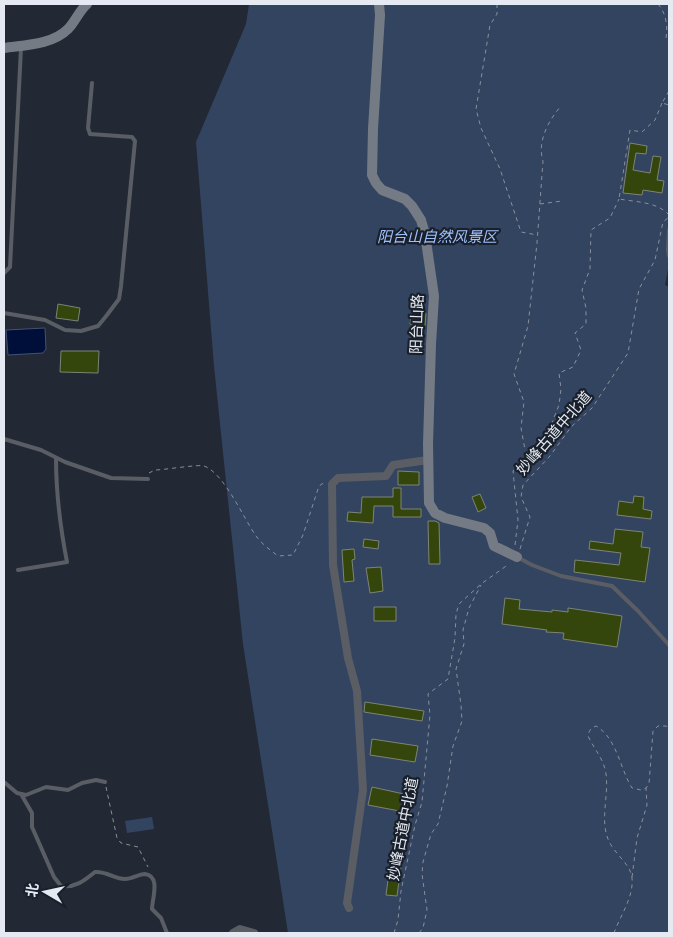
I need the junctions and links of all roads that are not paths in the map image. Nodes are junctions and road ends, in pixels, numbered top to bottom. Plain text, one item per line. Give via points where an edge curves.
1 (87, 4) edge
2 (379, 4) edge
3 (21, 45) junction
4 (4, 48) edge
5 (92, 82) dead end
6 (669, 230) edge
7 (669, 256) edge
8 (4, 273) edge
9 (4, 313) edge
10 (4, 439) edge
11 (56, 458) junction
12 (428, 460) junction
13 (148, 479) dead end
14 (514, 555) joint
15 (18, 570) dead end
16 (669, 646) edge
17 (4, 782) edge
18 (105, 782) road end
19 (21, 794) junction
20 (349, 908) dead end
21 (167, 933) edge
22 (233, 933) edge
23 (254, 933) edge

1 - 3 street via 68,30 51,40
2 - 12 street, 阳台山路 via 372,175 382,190 405,199 412,206 425,234 434,296
3 - 4 street
3 - 8 lane via 10,267
5 - 9 lane via 90,134 132,137 135,141 119,299 98,326 81,331 65,330 44,320
6 - 7 lane
10 - 11 lane
11 - 13 lane via 111,478
11 - 15 lane via 59,520 67,562
12 - 14 street, 阳台山路 via 429,503 435,513 484,528 490,532 494,546
12 - 20 street via 393,464 386,476 338,478 332,484 333,565 348,658 357,691 362,790 347,903
14 - 16 lane via 561,576 612,586
17 - 19 lane
18 - 19 lane via 82,783 68,790 46,787
19 - 21 lane via 32,813 32,827 61,886 70,887 83,882 94,872 102,871 124,879 145,874 154,882 152,909 161,918
22 - 23 street via 240,929

